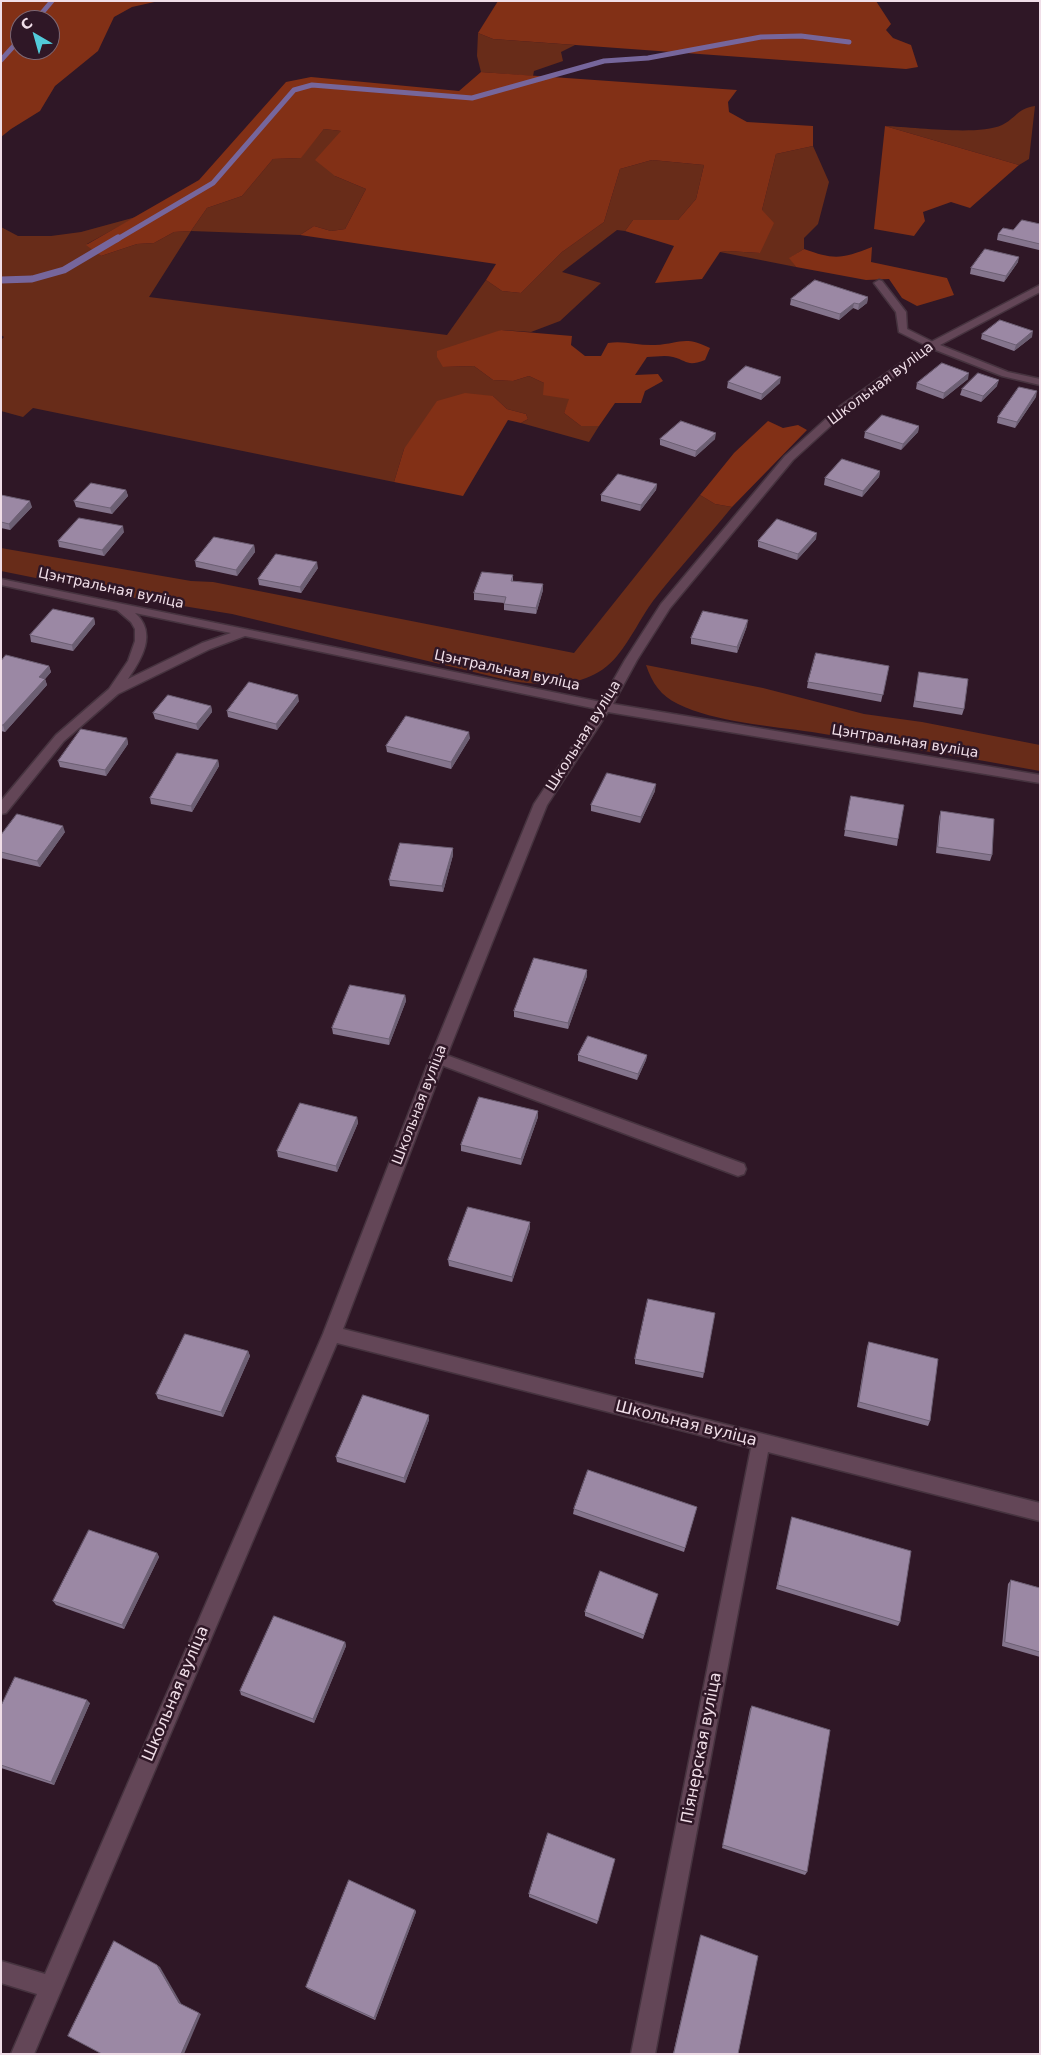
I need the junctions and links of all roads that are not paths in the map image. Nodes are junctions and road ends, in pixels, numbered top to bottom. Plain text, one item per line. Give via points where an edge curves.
1 (879, 283) dead end
2 (1040, 288) edge
3 (932, 345) junction
4 (1040, 382) edge
5 (1, 582) edge
6 (120, 606) junction
7 (247, 632) junction
8 (113, 692) junction
9 (605, 707) junction
10 (1040, 779) edge
11 (1, 810) edge
12 (438, 1058) junction
13 (738, 1169) dead end
14 (332, 1334) junction
15 (761, 1443) junction
16 (1040, 1512) edge
17 (1, 1972) edge
18 (49, 1986) junction
19 (22, 2054) edge
20 (643, 2054) edge

1 - 3 street via 901,312 902,330
2 - 3 street, Школьная вуліца
3 - 4 street via 1005,374
3 - 9 street, Школьная вуліца via 843,409 790,458 665,606
5 - 6 street, Цэнтральная вуліца
6 - 7 street, Цэнтральная вуліца
6 - 8 street via 136,620 141,629 141,641 134,661
7 - 8 street via 206,646
7 - 9 street, Цэнтральная вуліца
8 - 11 street via 60,738
9 - 10 street, Цэнтральная вуліца
9 - 12 street, Школьная вуліца via 541,804
12 - 13 street
12 - 14 street, Школьная вуліца
14 - 15 street, Школьная вуліца
14 - 18 street, Школьная вуліца
15 - 16 street, Школьная вуліца
15 - 20 street, Піянерская вуліца
17 - 18 street
18 - 19 street, Школьная вуліца

